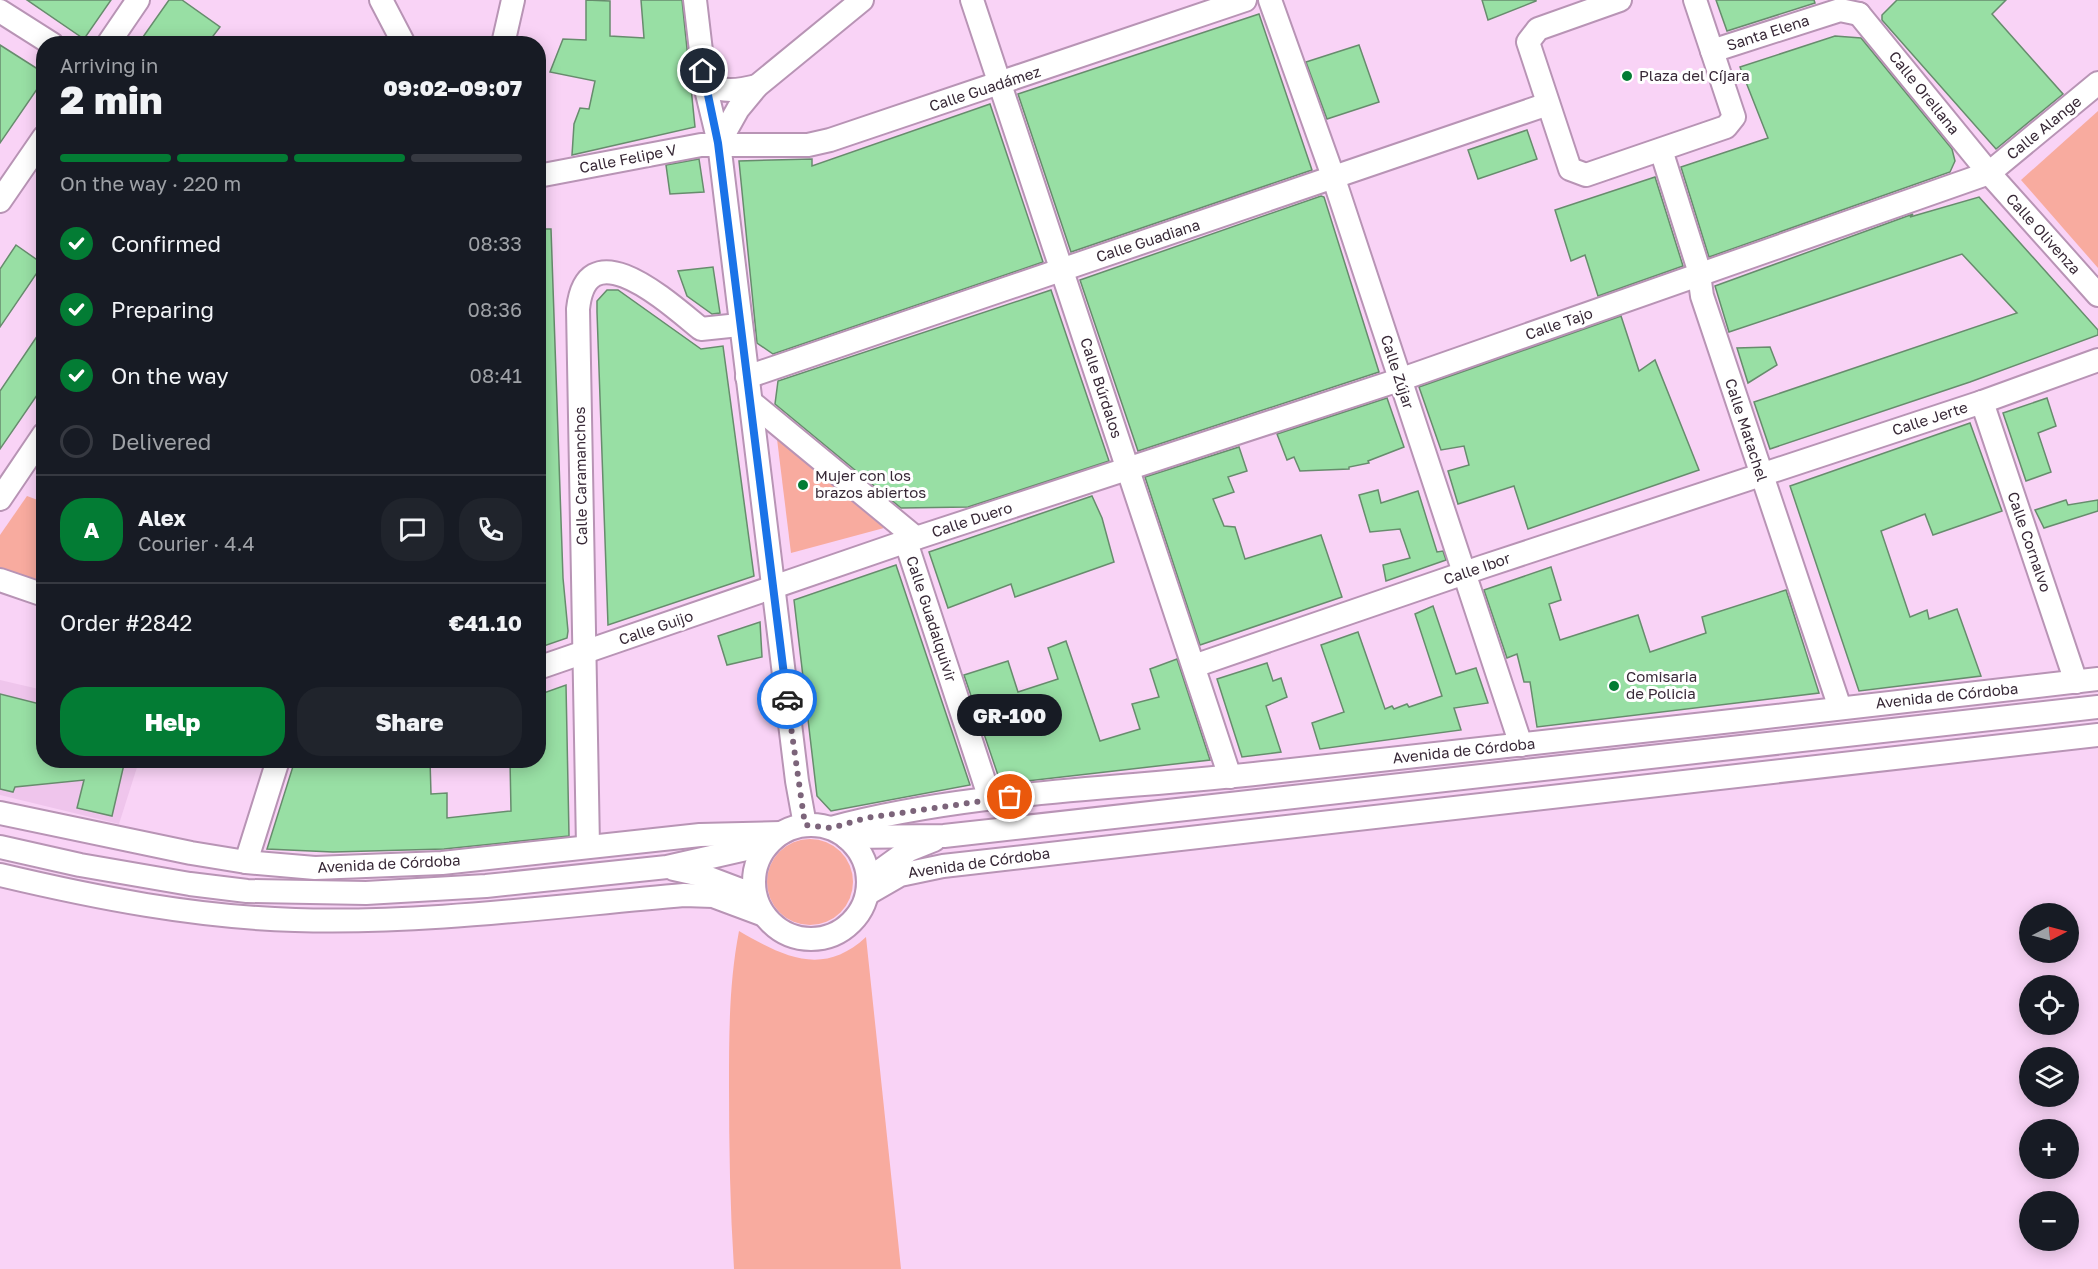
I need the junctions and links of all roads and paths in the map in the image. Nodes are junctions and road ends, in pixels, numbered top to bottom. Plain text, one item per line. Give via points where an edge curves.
1 (138, 0) edge
2 (381, 0) edge
3 (513, 0) edge
4 (695, 0) edge
5 (862, 0) edge
6 (972, 0) edge
7 (1245, 0) edge
8 (1270, 0) edge
9 (1695, 0) edge
10 (1615, 1) edge
11 (1867, 7) edge
12 (0, 10) edge
13 (40, 36) edge
14 (113, 36) edge
15 (400, 36) edge
16 (505, 36) edge
17 (1712, 51) junction
18 (2098, 83) edge
19 (1001, 84) junction
20 (705, 85) junction
21 (757, 86) junction
22 (1548, 104) junction
23 (718, 143) junction
24 (36, 149) edge
25 (1661, 150) junction
26 (1989, 173) junction
27 (546, 175) edge
28 (1334, 179) junction
29 (0, 201) edge
30 (1061, 269) junction
31 (1698, 277) junction
32 (2098, 295) edge
33 (739, 325) junction
34 (2098, 360) edge
35 (747, 377) junction
36 (1399, 380) junction
37 (751, 402) junction
38 (1982, 402) junction
39 (36, 446) edge
40 (1128, 471) junction
41 (1761, 473) junction
42 (0, 499) edge
43 (911, 540) junction
44 (1464, 574) junction
45 (0, 580) edge
46 (773, 587) junction
47 (36, 592) edge
48 (585, 653) junction
49 (546, 665) edge
50 (1194, 666) junction
51 (2087, 680) edge
52 (2098, 707) edge
53 (1840, 708) junction
54 (2098, 735) edge
55 (1521, 745) junction
56 (275, 768) edge
57 (1230, 777) junction
58 (990, 799) junction
59 (0, 813) edge
60 (805, 825) junction
61 (838, 832) junction
62 (944, 836) junction
63 (774, 838) junction
64 (588, 846) junction
65 (0, 847) edge
66 (246, 862) junction
67 (667, 867) junction
68 (0, 875) edge
69 (868, 887) junction
70 (759, 905) junction

1 - 14 street
2 - 15 street
3 - 16 street
4 - 20 street
5 - 21 street
6 - 19 street, Calle Búrdalos
7 - 19 street, Calle Guadámez
8 - 28 street, Calle Zújar
9 - 17 street
10 - 22 street via 1538,29 1528,42
11 - 17 street, Santa Elena via 1840,10
11 - 26 street, Calle Orellana
12 - 13 street
17 - 25 street via 1734,117 1726,127
18 - 26 street, Calle Alange
19 - 23 street, Calle Guadámez via 808,145
19 - 30 street, Calle Búrdalos
20 - 21 street via 720,91
20 - 23 street
21 - 23 street
22 - 25 street via 1570,169 1586,175
22 - 28 street, Calle Guadiana
23 - 27 street, Calle Felipe V
23 - 33 street
24 - 29 street
25 - 31 street, Calle Matachel
26 - 31 street, Calle Tajo
26 - 32 street, Calle Olivenza
28 - 30 street, Calle Guadiana
28 - 36 street, Calle Zújar
30 - 35 street, Calle Guadiana
30 - 40 street, Calle Búrdalos
31 - 36 street, Calle Tajo
31 - 41 street, Calle Matachel
33 - 35 street
33 - 48 street, Calle Caramanchos via 701,329 644,284 626,275 608,272 592,277 580,291
34 - 38 street, Calle Jerte
35 - 37 street
36 - 40 street, Calle Tajo
36 - 44 street, Calle Zújar
37 - 43 street, Calle Duero
37 - 46 street
38 - 41 street, Calle Jerte
38 - 51 street, Calle Cornalvo
39 - 42 street
40 - 43 street, Calle Duero
40 - 50 street, Calle Búrdalos
41 - 44 street, Calle Ibor
41 - 53 street, Calle Matachel
43 - 46 street, Calle Guijo
43 - 58 street, Calle Guadalquivir
44 - 50 street, Calle Ibor
44 - 55 street, Calle Zújar
45 - 47 street
46 - 48 street, Calle Guijo
46 - 60 street
48 - 49 street, Calle Guijo
48 - 64 street, Calle Caramanchos
50 - 57 street, Calle Búrdalos
51 - 53 street, Avenida de Córdoba
52 - 62 street, Avenida de Córdoba
53 - 55 street, Avenida de Córdoba
54 - 69 street, Avenida de Córdoba via 955,864 900,874
55 - 57 street, Avenida de Córdoba
56 - 66 street
57 - 58 street, Avenida de Córdoba
58 - 61 street, Avenida de Córdoba via 866,818
59 - 66 street, Avenida de Córdoba
60 - 61 street
60 - 63 street
61 - 62 street, Avenida de Córdoba
61 - 69 street via 861,856
62 - 69 street, Avenida de Córdoba via 909,850
63 - 64 street, Avenida de Córdoba via 700,835
63 - 67 street, Avenida de Córdoba
63 - 70 street via 755,867
64 - 66 street, Avenida de Córdoba via 442,863 315,868
65 - 67 street, Avenida de Córdoba via 189,885 247,891 423,891
67 - 70 street, Avenida de Córdoba via 701,875
68 - 70 street via 85,895 177,910 295,920 407,919 684,896 713,896
69 - 70 street via 861,910 850,924 816,940 784,933

